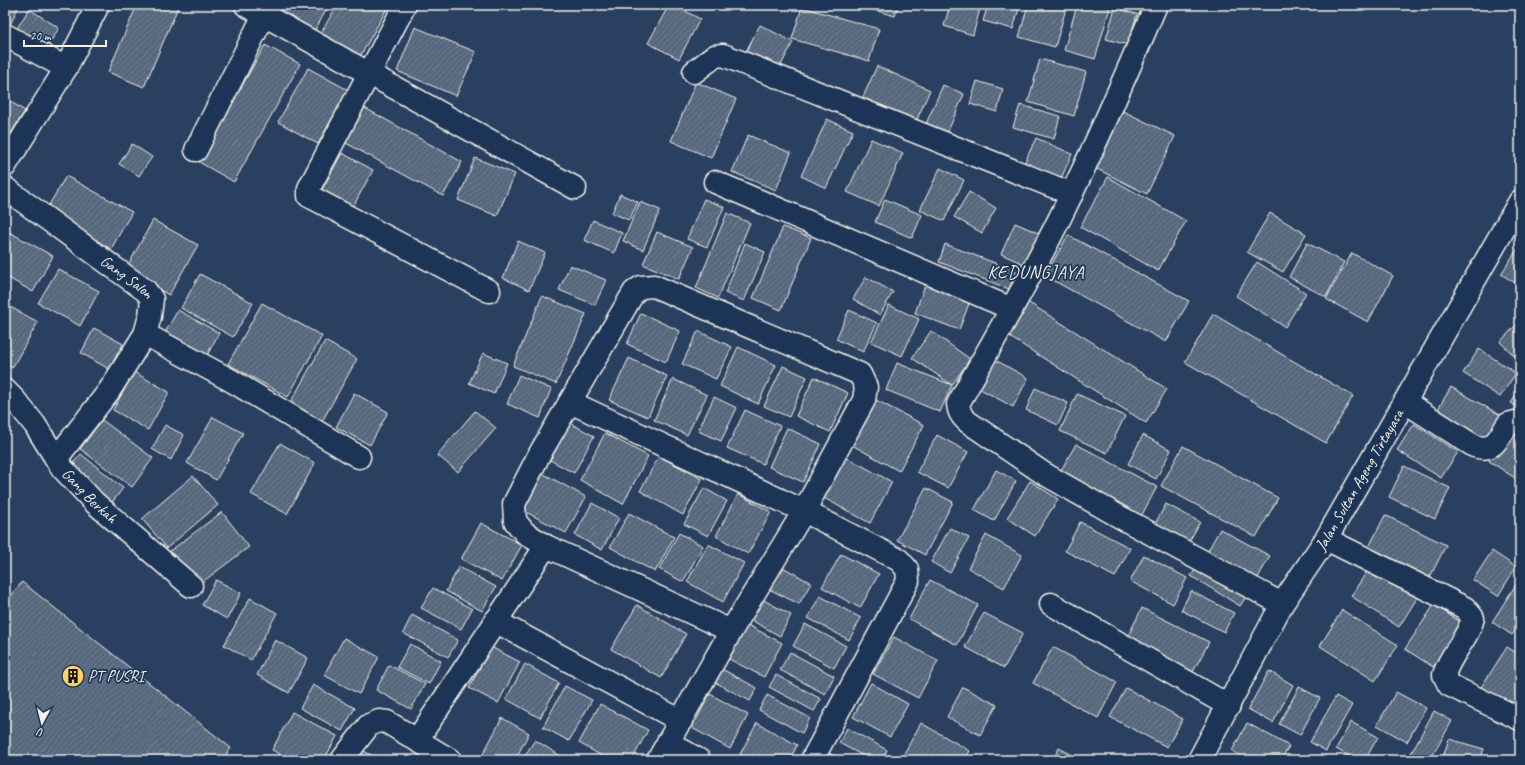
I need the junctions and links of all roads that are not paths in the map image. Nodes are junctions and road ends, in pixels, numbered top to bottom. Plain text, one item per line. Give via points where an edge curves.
1 (98, 5) edge
2 (405, 5) edge
3 (1156, 5) edge
4 (259, 8) edge
5 (5, 35) edge
6 (66, 68) junction
7 (694, 72) dead end
8 (368, 73) junction
9 (196, 150) dead end
10 (5, 166) edge
11 (715, 182) dead end
12 (5, 188) edge
13 (575, 188) dead end
14 (1072, 194) junction
15 (1520, 201) edge
16 (489, 291) dead end
17 (1012, 309) junction
18 (145, 334) junction
19 (5, 390) edge
20 (570, 402) junction
21 (1405, 402) junction
22 (1520, 421) edge
23 (359, 457) dead end
24 (56, 459) junction
25 (804, 511) junction
26 (1326, 539) junction
27 (546, 546) junction
28 (190, 586) dead end
29 (1051, 604) dead end
30 (1282, 604) junction
31 (496, 621) junction
32 (731, 631) junction
33 (1229, 706) junction
34 (1520, 718) edge
35 (681, 721) junction
36 (417, 740) junction
37 (663, 751) edge
38 (342, 760) edge
39 (450, 760) edge
40 (699, 760) edge
41 (812, 760) edge
42 (1199, 760) edge

1 - 6 street
2 - 8 street
3 - 14 street
4 - 8 street
4 - 9 street
5 - 6 street
6 - 10 street
7 - 14 street via 715,56 723,55
8 - 13 street
8 - 16 street via 308,188 309,196
11 - 17 street
12 - 18 street, Gang Salon via 146,291 152,299
14 - 17 street
15 - 21 street, Jalan Sultan Ageng Tirtayasa
17 - 30 street via 958,404 963,417 1042,473
18 - 23 street via 232,381
18 - 24 street, Gang Salon via 109,391
19 - 24 street, Gang Berkah via 35,425
20 - 25 street
20 - 25 street via 634,292 642,287 654,286 860,374 866,387 864,400
20 - 27 street via 514,504 515,521 525,533
21 - 22 street via 1481,449 1492,446 1508,424
21 - 26 street, Jalan Sultan Ageng Tirtayasa
24 - 28 street, Gang Berkah via 95,503
25 - 32 street
25 - 41 street via 899,560 907,569 908,581
26 - 30 street, Jalan Sultan Ageng Tirtayasa
26 - 34 street via 1465,608 1473,618 1471,628 1447,664 1444,675 1449,685
27 - 31 street
27 - 32 street
29 - 33 street
30 - 33 street, Jalan Sultan Ageng Tirtayasa
31 - 35 street
31 - 36 street
32 - 35 street
33 - 42 street, Jalan Sultan Ageng Tirtayasa
35 - 37 street
36 - 38 street via 387,722 379,721 369,725
36 - 39 street
37 - 40 street

